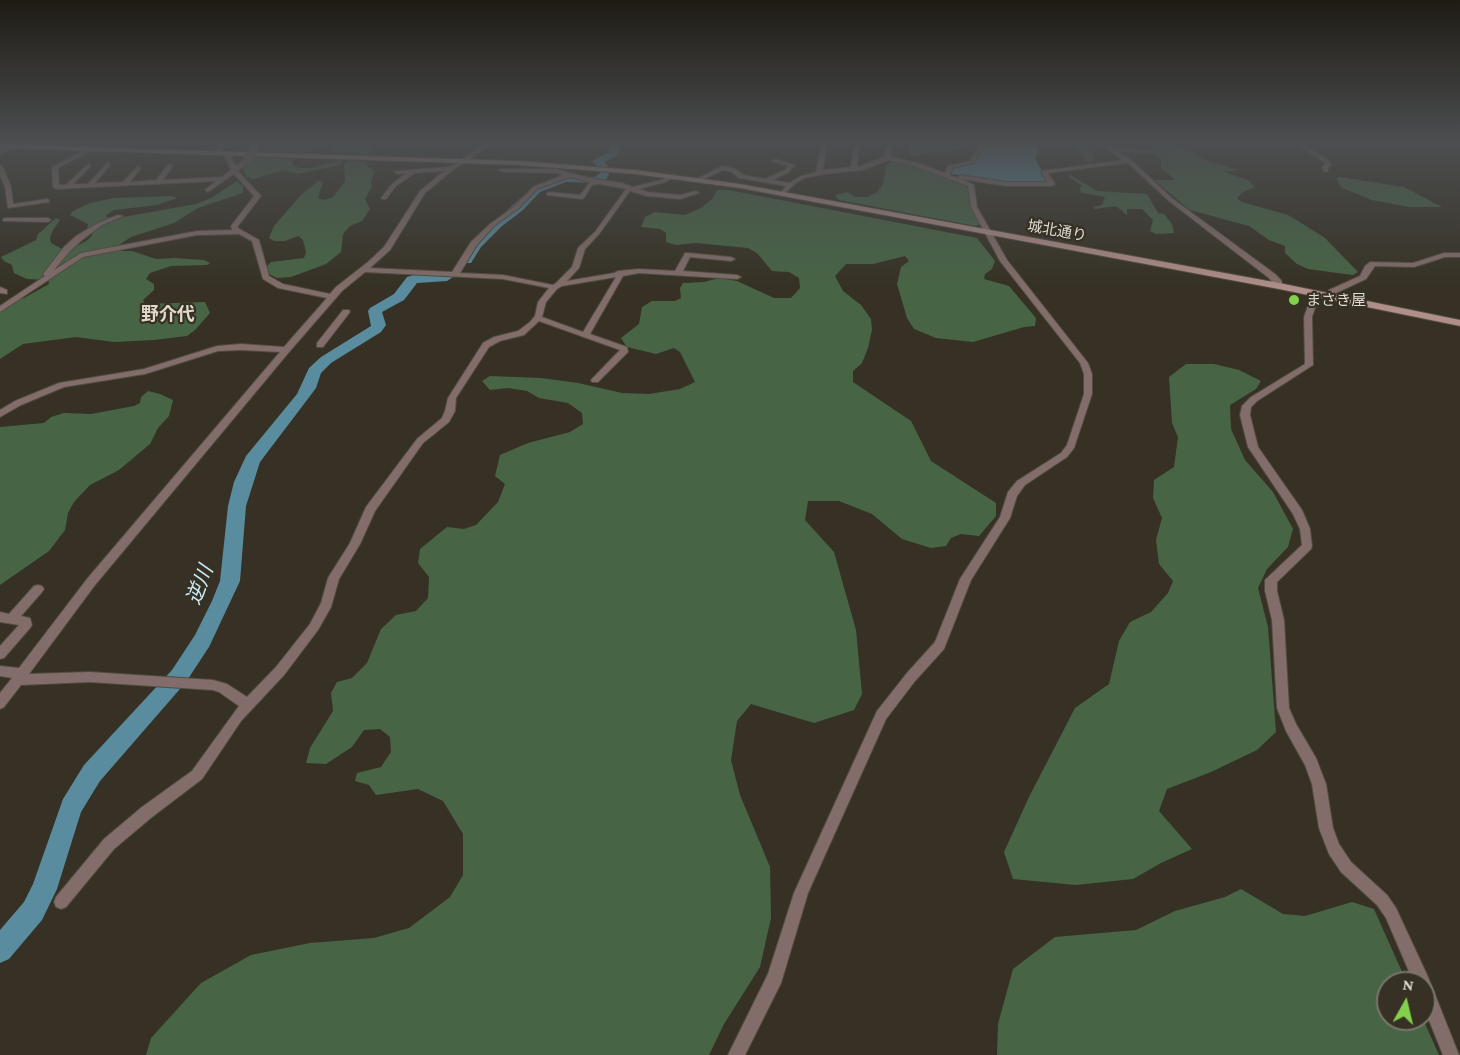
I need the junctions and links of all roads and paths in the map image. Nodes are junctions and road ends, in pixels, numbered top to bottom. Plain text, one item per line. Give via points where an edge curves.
1 (6, 190) edge
2 (253, 190) edge
3 (390, 190) edge
4 (424, 190) edge
5 (533, 190) edge
6 (586, 190) edge
7 (630, 190) edge
8 (636, 190) edge
9 (759, 190) edge
10 (785, 190) edge
11 (972, 190) edge
12 (1162, 190) edge
13 (696, 193) dead end
14 (549, 194) dead end
15 (782, 194) junction
16 (384, 198) dead end
17 (47, 201) dead end
18 (120, 216) dead end
19 (48, 220) dead end
20 (2, 221) edge
21 (240, 232) junction
22 (986, 232) junction
23 (1460, 255) edge
24 (363, 270) junction
25 (618, 273) junction
26 (678, 273) junction
27 (455, 274) junction
28 (719, 275) junction
29 (737, 277) dead end
30 (43, 281) junction
31 (557, 285) junction
32 (1279, 286) junction
33 (1316, 293) junction
34 (1331, 296) junction
35 (332, 297) junction
36 (20, 298) junction
37 (0, 303) edge
38 (0, 310) edge
39 (346, 312) dead end
40 (538, 318) junction
41 (324, 322) junction
42 (1460, 323) edge
43 (585, 334) junction
44 (320, 345) dead end
45 (286, 350) junction
46 (595, 380) dead end
47 (0, 414) edge
48 (38, 589) dead end
49 (5, 618) edge
50 (0, 654) edge
51 (0, 671) edge
52 (19, 677) junction
53 (0, 703) edge
54 (247, 704) junction
55 (61, 902) dead end
56 (1417, 971) edge
57 (1436, 1018) edge
58 (736, 1055) edge
59 (1451, 1055) edge

1 - 17 street via 10,207
2 - 21 street via 258,196 234,223
3 - 16 street
4 - 24 street via 387,248
5 - 27 street via 474,244
6 - 14 street via 582,197
7 - 31 street via 582,248 575,268
8 - 13 street via 673,197
9 - 15 street, 城北通り
10 - 15 street
11 - 22 street via 974,207
12 - 32 street via 1200,224 1272,276
15 - 22 street, 城北通り
18 - 30 street via 79,238
19 - 20 street
21 - 30 street via 197,233 92,252 73,259
21 - 35 street via 255,240 262,271 269,280
22 - 32 street, 城北通り
22 - 58 street via 1084,363 1088,374 1085,409 1071,447 1021,483 1012,495 1005,518 966,579 940,645 881,715 805,885 775,977
23 - 34 street via 1444,255 1414,265 1372,264 1363,277
24 - 27 street
24 - 35 street
25 - 26 street
25 - 31 street
25 - 43 street via 620,278
26 - 28 street
26 - 28 street via 688,255 729,259
27 - 31 street
28 - 29 street
30 - 36 street
31 - 40 street via 542,302
32 - 33 street, 城北通り
33 - 34 street, 城北通り
33 - 56 street via 1308,317 1310,365 1254,399 1245,415 1253,447 1305,529 1307,546 1271,580 1278,620 1283,708 1319,784 1326,828 1334,849 1346,867 1391,913
34 - 42 street, 城北通り
35 - 41 street
36 - 37 street
36 - 38 street
39 - 41 street
40 - 43 street
40 - 54 street via 526,331 486,345 452,398 446,420 420,441 370,510 334,578 327,604 314,627 280,671
41 - 44 street
41 - 45 street
43 - 46 street via 624,349
45 - 47 street via 217,349 146,371 62,385
45 - 52 street via 92,582
48 - 49 street
49 - 50 street via 26,621 26,626
51 - 52 street
52 - 53 street
52 - 54 street via 90,676 224,688
54 - 55 street via 198,775 117,836
57 - 59 street

